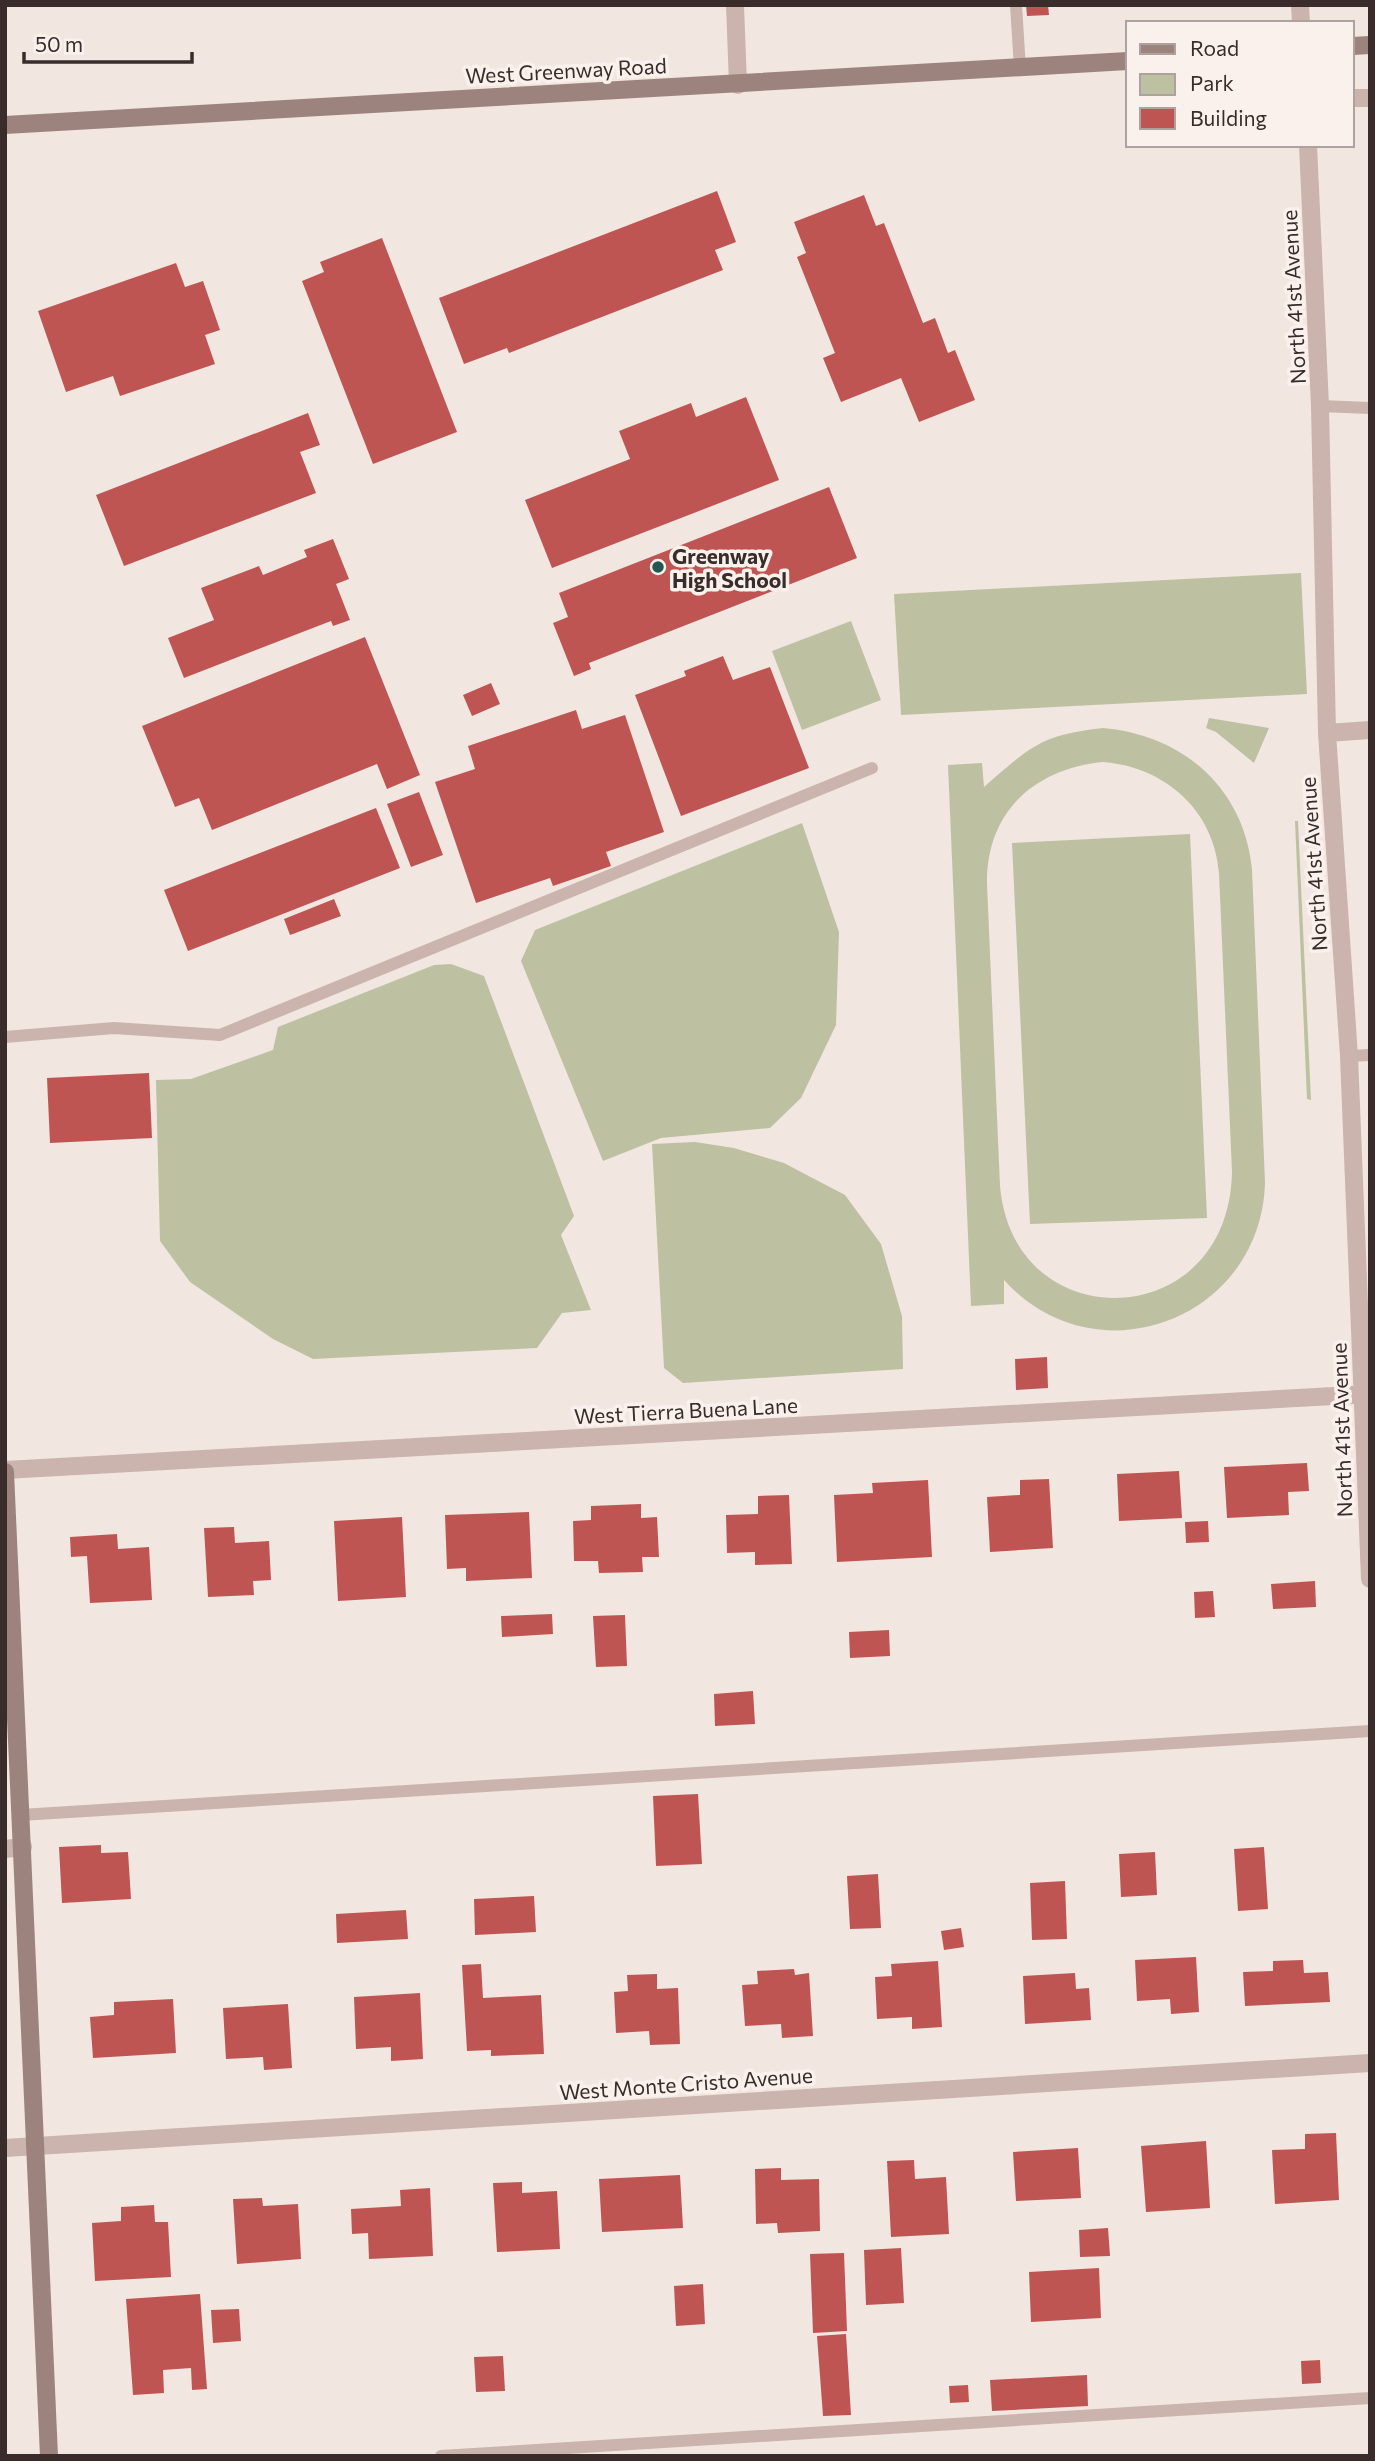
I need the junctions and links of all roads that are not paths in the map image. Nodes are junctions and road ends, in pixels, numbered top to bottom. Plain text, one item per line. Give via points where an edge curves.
1 (734, 5) edge
2 (1016, 5) edge
3 (1126, 61) edge
4 (1020, 69) junction
5 (738, 85) junction
6 (5, 125) edge
7 (1308, 147) edge
8 (1320, 405) junction
9 (1370, 408) edge
10 (1370, 730) edge
11 (1327, 733) junction
12 (872, 768) dead end
13 (5, 1037) edge
14 (1370, 1055) edge
15 (1349, 1056) junction
16 (1366, 1394) edge
17 (5, 1471) edge
18 (1370, 1579) edge
19 (1370, 1731) edge
20 (21, 1815) junction
21 (14, 1848) edge
22 (1370, 2063) edge
23 (34, 2146) junction
24 (5, 2148) edge
25 (1370, 2398) edge
26 (49, 2456) edge
27 (441, 2456) edge

1 - 5 street
2 - 4 lane
3 - 4 main road, West Greenway Road
4 - 5 main road, West Greenway Road
5 - 6 main road, West Greenway Road
7 - 8 street, North 41st Avenue
8 - 9 lane
8 - 11 street, North 41st Avenue
10 - 11 street
11 - 15 street, North 41st Avenue
12 - 13 lane via 220,1035 114,1028
14 - 15 lane
15 - 16 street, North 41st Avenue
16 - 17 street, West Tierra Buena Lane
16 - 18 street, North 41st Avenue
17 - 20 main road
19 - 20 lane
20 - 21 main road
21 - 23 main road
22 - 23 street, West Monte Cristo Avenue
23 - 24 street, West Monte Cristo Avenue
23 - 26 main road
25 - 27 lane

